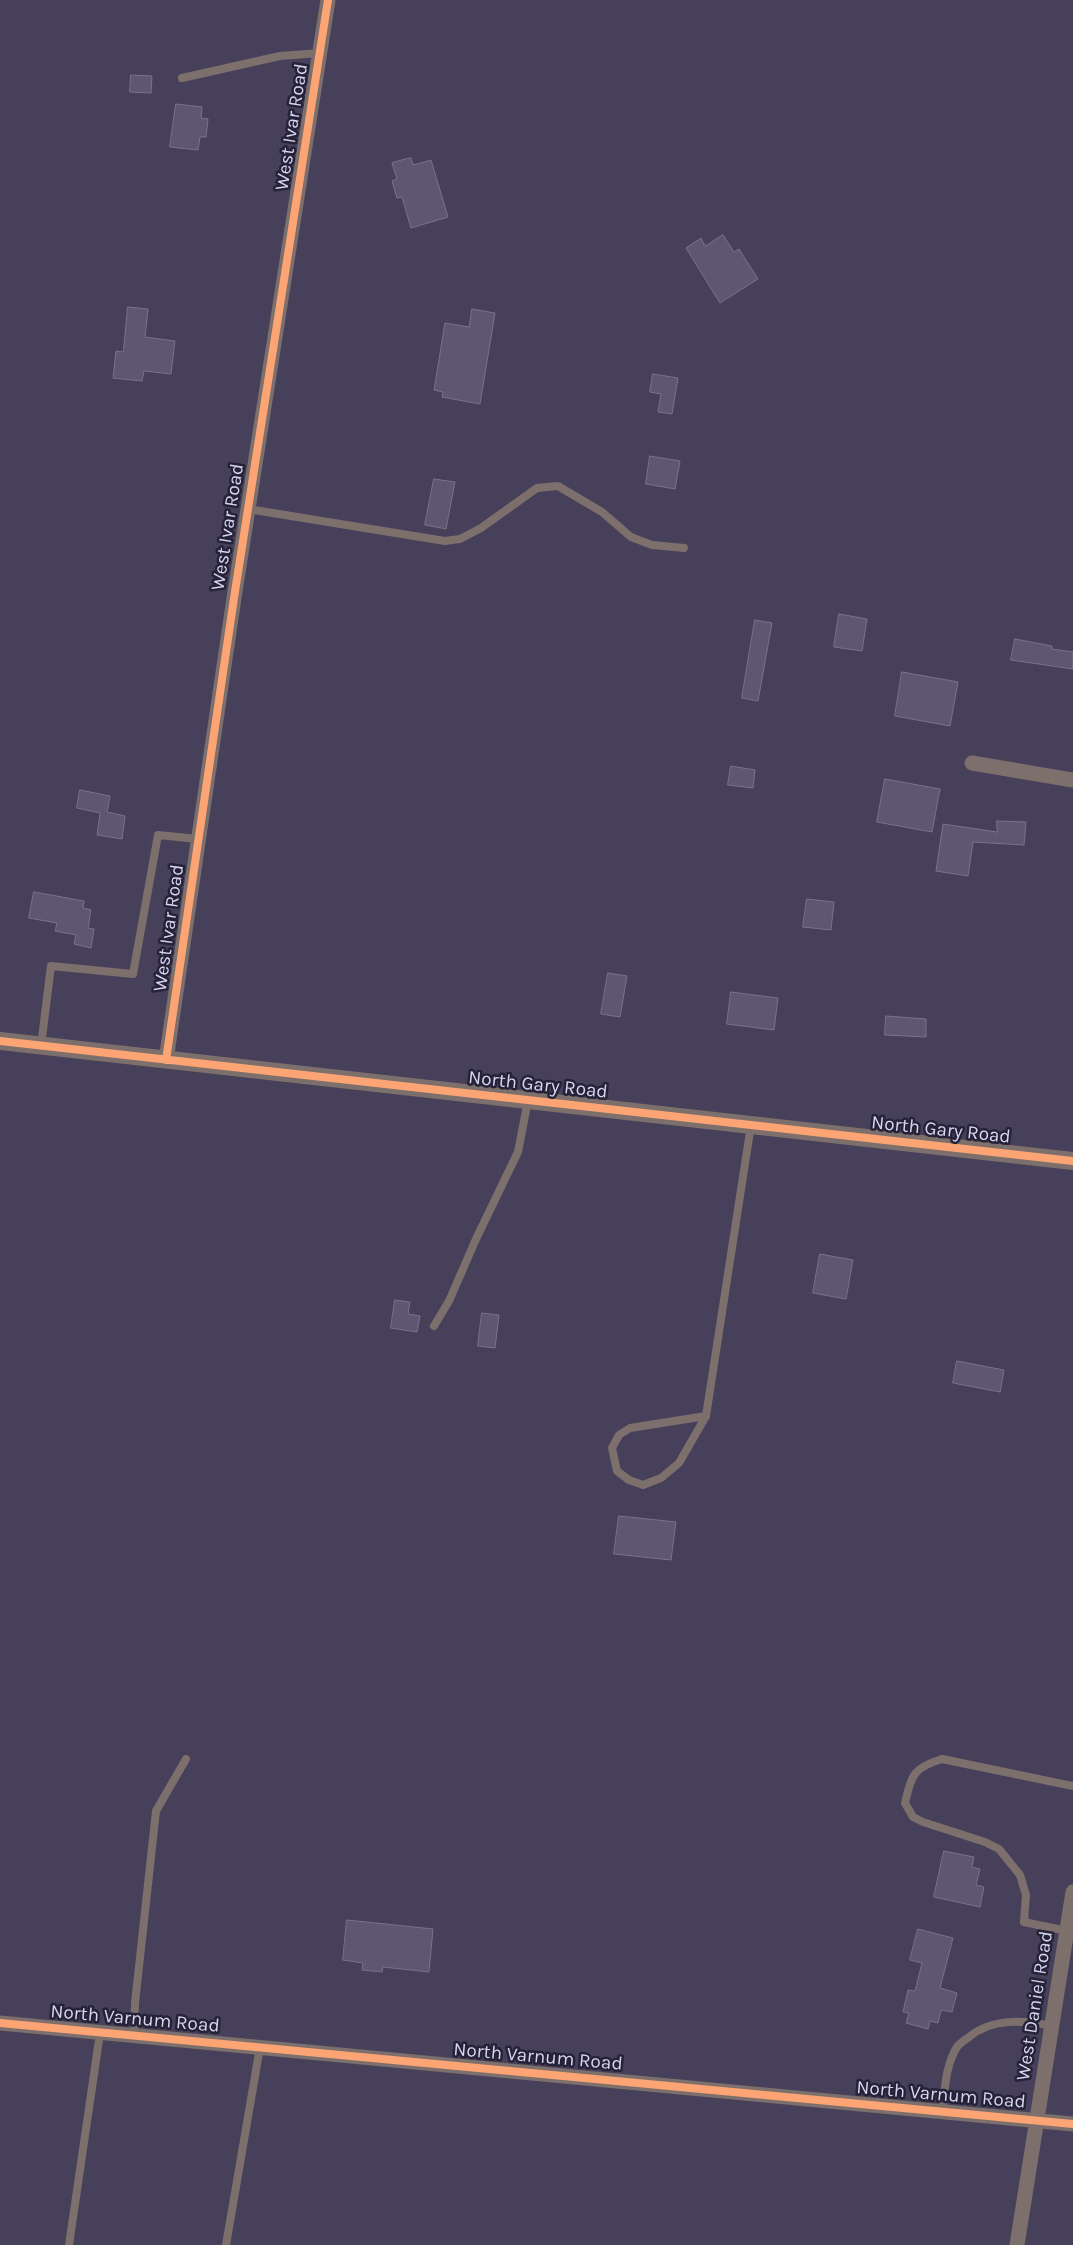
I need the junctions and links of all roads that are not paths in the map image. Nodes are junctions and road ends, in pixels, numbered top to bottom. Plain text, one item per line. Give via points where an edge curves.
1 (328, 0) edge
2 (320, 53) junction
3 (182, 78) dead end
4 (248, 509) junction
5 (684, 548) dead end
6 (972, 764) dead end
7 (1073, 780) edge
8 (198, 839) junction
9 (0, 1042) edge
10 (41, 1046) junction
11 (166, 1060) junction
12 (528, 1100) junction
13 (751, 1125) junction
14 (1073, 1160) edge
15 (434, 1326) dead end
16 (706, 1416) junction
17 (186, 1759) dead end
18 (1073, 1786) edge
19 (1073, 1892) edge
20 (1067, 1930) junction
21 (0, 2023) edge
22 (1051, 2026) junction
23 (100, 2033) junction
24 (134, 2036) junction
25 (260, 2047) junction
26 (942, 2112) junction
27 (1037, 2121) junction
28 (1073, 2124) edge
29 (69, 2245) edge
30 (226, 2245) edge
31 (1017, 2245) edge

1 - 2 street, West Ivar Road
2 - 3 lane via 280,56
2 - 4 street, West Ivar Road
4 - 5 lane via 445,541 460,539 481,528 537,488 558,486 602,512 631,537 652,545
4 - 8 street, West Ivar Road
6 - 7 street
8 - 10 lane via 158,834 133,974 51,966
8 - 11 street, West Ivar Road
9 - 10 street, North Gary Road
10 - 11 street, North Gary Road
11 - 12 street, North Gary Road
12 - 13 street, North Gary Road
12 - 15 lane via 518,1152 449,1301
13 - 14 street, North Gary Road
13 - 16 lane
16 - 16 lane via 679,1463 661,1478 643,1485 617,1471 612,1448 619,1435 630,1428
17 - 24 lane via 156,1810
18 - 20 lane via 942,1759 922,1765 913,1775 905,1803 913,1817 999,1849 1020,1875 1026,1896 1024,1922
19 - 20 street, West Daniel Road
20 - 22 street, West Daniel Road
21 - 23 street, North Varnum Road
22 - 26 lane via 1006,2021 977,2030 958,2047 948,2070
22 - 27 street, West Daniel Road
23 - 24 street, North Varnum Road
23 - 29 lane
24 - 25 street, North Varnum Road
25 - 26 street, North Varnum Road
25 - 30 lane
26 - 27 street, North Varnum Road
27 - 28 street, North Varnum Road
27 - 31 street, West Daniel Road

